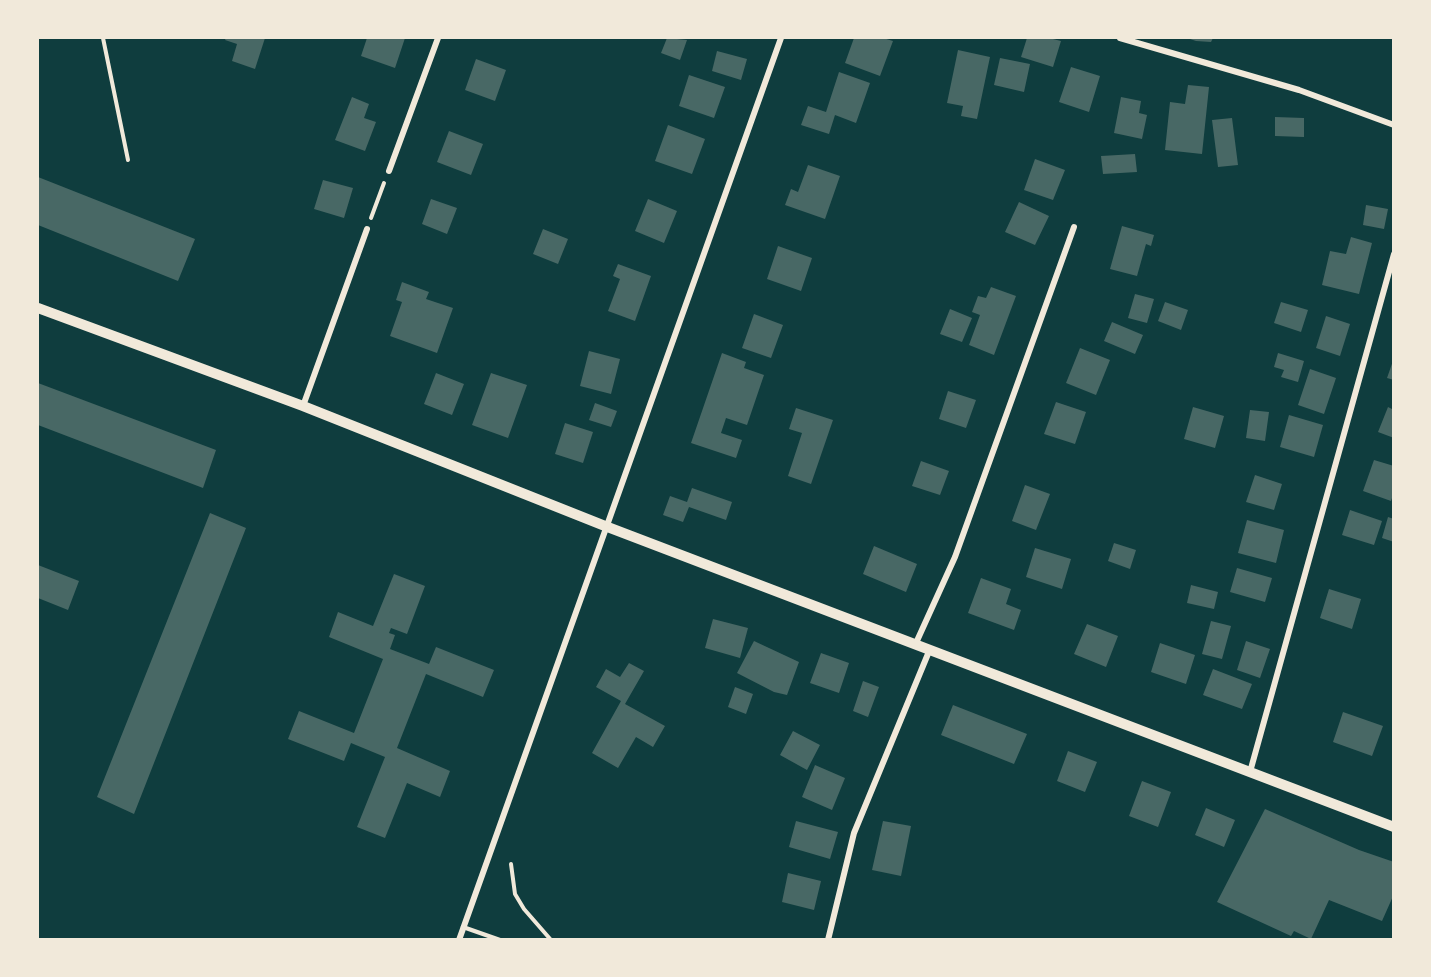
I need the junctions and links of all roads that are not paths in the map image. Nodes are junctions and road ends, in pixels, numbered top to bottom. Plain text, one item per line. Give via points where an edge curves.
1 (438, 38) edge
2 (781, 38) edge
3 (1120, 38) edge
4 (1394, 125) edge
5 (389, 171) road end
6 (1074, 227) dead end
7 (367, 229) road end
8 (1394, 254) edge
9 (38, 308) edge
10 (303, 406) junction
11 (605, 526) junction
12 (916, 644) junction
13 (931, 649) junction
14 (1250, 772) junction
15 (1394, 827) edge
16 (463, 927) junction
17 (459, 939) edge
18 (500, 939) edge
19 (828, 939) edge

1 - 5 street
2 - 11 street
3 - 4 street via 1299,90
6 - 12 street via 955,557
7 - 10 street
8 - 14 street
9 - 10 street
10 - 11 street
11 - 12 street
11 - 16 street
12 - 13 street
13 - 14 street
13 - 19 street via 854,833
14 - 15 street
16 - 17 street
16 - 18 lane

